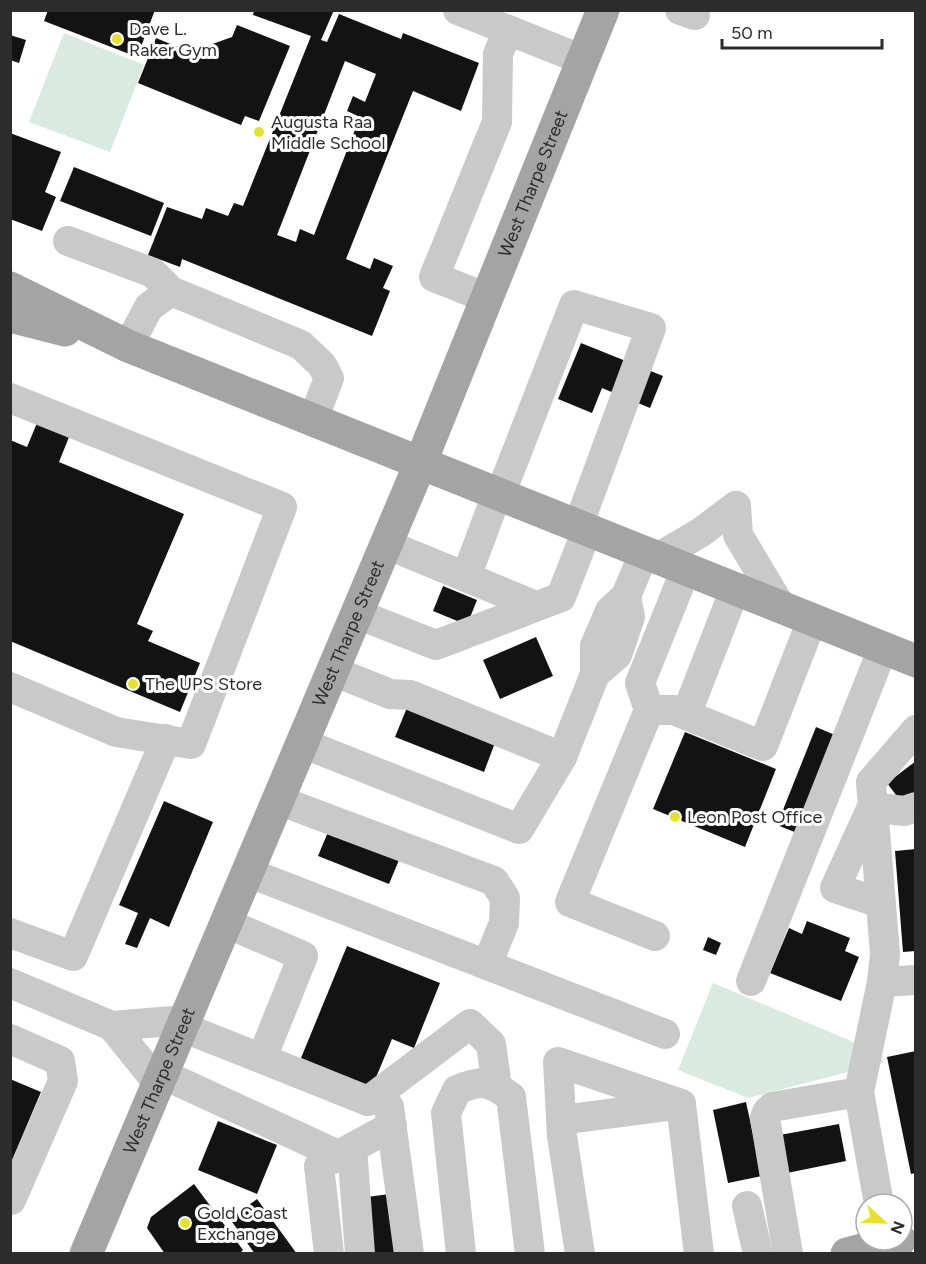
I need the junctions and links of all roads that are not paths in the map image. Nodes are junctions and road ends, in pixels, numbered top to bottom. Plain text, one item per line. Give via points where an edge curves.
1 (458, 10) edge
2 (603, 10) edge
3 (508, 30) junction
4 (583, 60) junction
5 (68, 241) dead end
6 (10, 288) edge
7 (171, 291) junction
8 (487, 298) junction
9 (10, 316) edge
10 (128, 346) junction
11 (10, 398) edge
12 (313, 420) junction
13 (420, 464) junction
14 (499, 495) junction
15 (582, 528) junction
16 (386, 543) junction
17 (662, 560) junction
18 (466, 577) junction
19 (735, 589) junction
20 (536, 606) junction
21 (781, 607) junction
22 (357, 614) junction
23 (812, 620) junction
24 (883, 648) junction
25 (915, 661) edge
26 (333, 671) junction
27 (10, 687) edge
28 (649, 710) junction
29 (686, 715) junction
30 (915, 730) edge
31 (166, 740) junction
32 (302, 743) junction
33 (562, 757) junction
34 (278, 800) junction
35 (872, 807) junction
36 (915, 807) edge
37 (247, 872) junction
38 (880, 903) junction
39 (226, 923) junction
40 (10, 933) edge
41 (655, 936) dead end
42 (487, 965) junction
43 (915, 980) edge
44 (751, 981) dead end
45 (10, 982) edge
46 (882, 982) junction
47 (183, 1023) junction
48 (112, 1026) junction
49 (665, 1034) dead end
50 (10, 1039) edge
51 (262, 1058) junction
52 (160, 1079) junction
53 (387, 1087) junction
54 (497, 1087) junction
55 (859, 1092) junction
56 (681, 1104) junction
57 (561, 1120) junction
58 (514, 1121) junction
59 (392, 1126) junction
60 (345, 1152) junction
61 (877, 1192) edge
62 (11, 1200) edge
63 (747, 1206) dead end
64 (461, 1248) edge
65 (86, 1254) edge
66 (329, 1254) edge
67 (360, 1254) edge
68 (410, 1254) edge
69 (530, 1254) edge
70 (580, 1254) edge
71 (699, 1254) edge
72 (758, 1254) edge
73 (788, 1254) edge

1 - 3 lane
2 - 4 main road, West Tharpe Street
3 - 4 lane
3 - 8 lane via 498,54 497,122 434,277
4 - 8 main road, West Tharpe Street
5 - 7 lane via 153,273
6 - 10 main road
7 - 10 lane via 149,307
7 - 12 lane via 301,345 322,365 329,378
8 - 13 main road, West Tharpe Street
9 - 10 main road
10 - 12 main road
11 - 31 lane via 282,507 191,744
12 - 13 main road
13 - 14 main road
13 - 16 main road, West Tharpe Street
14 - 15 main road
14 - 15 lane via 574,305 651,328 600,466
14 - 18 lane
15 - 17 main road
15 - 20 lane via 561,597
16 - 18 lane
16 - 22 main road, West Tharpe Street
17 - 19 main road
17 - 21 lane via 736,506 738,535
17 - 28 lane via 640,683
17 - 33 lane via 610,611 595,646 595,674
18 - 20 lane
19 - 21 main road
19 - 29 lane
20 - 22 lane via 435,645
21 - 23 main road
22 - 26 main road, West Tharpe Street
23 - 24 main road
23 - 29 lane via 763,746
24 - 25 main road
24 - 44 lane
26 - 32 main road, West Tharpe Street
26 - 33 lane via 390,694 410,695
27 - 31 lane via 116,732
28 - 29 lane via 674,710
28 - 41 lane via 570,902
30 - 35 lane via 871,782
31 - 40 lane via 74,956
32 - 33 lane via 519,829
32 - 34 main road, West Tharpe Street
34 - 37 main road, West Tharpe Street
34 - 42 lane via 494,881 505,898 504,923
35 - 36 lane via 904,811
35 - 38 lane
35 - 38 lane via 835,888
37 - 39 main road, West Tharpe Street
37 - 42 lane
38 - 46 lane via 885,954
39 - 47 main road, West Tharpe Street
39 - 51 lane via 303,956
42 - 49 lane
43 - 46 lane
45 - 48 lane
46 - 55 lane
47 - 48 lane
47 - 51 lane
47 - 52 main road, West Tharpe Street
48 - 52 lane
50 - 62 lane via 60,1061 63,1081
51 - 53 lane via 368,1101
52 - 60 lane
52 - 65 main road, West Tharpe Street
53 - 54 lane via 470,1024 491,1044
53 - 59 lane
54 - 58 lane via 511,1098
54 - 64 lane via 478,1081 457,1090 446,1113
55 - 61 lane
55 - 73 lane via 772,1107 767,1112 765,1119
56 - 57 lane
56 - 57 lane via 558,1062
56 - 71 lane
57 - 70 lane
58 - 64 lane via 486,1102 467,1105 458,1132 465,1224
58 - 69 lane
59 - 60 lane
59 - 68 lane
60 - 66 lane via 319,1166
60 - 67 lane
63 - 72 lane

